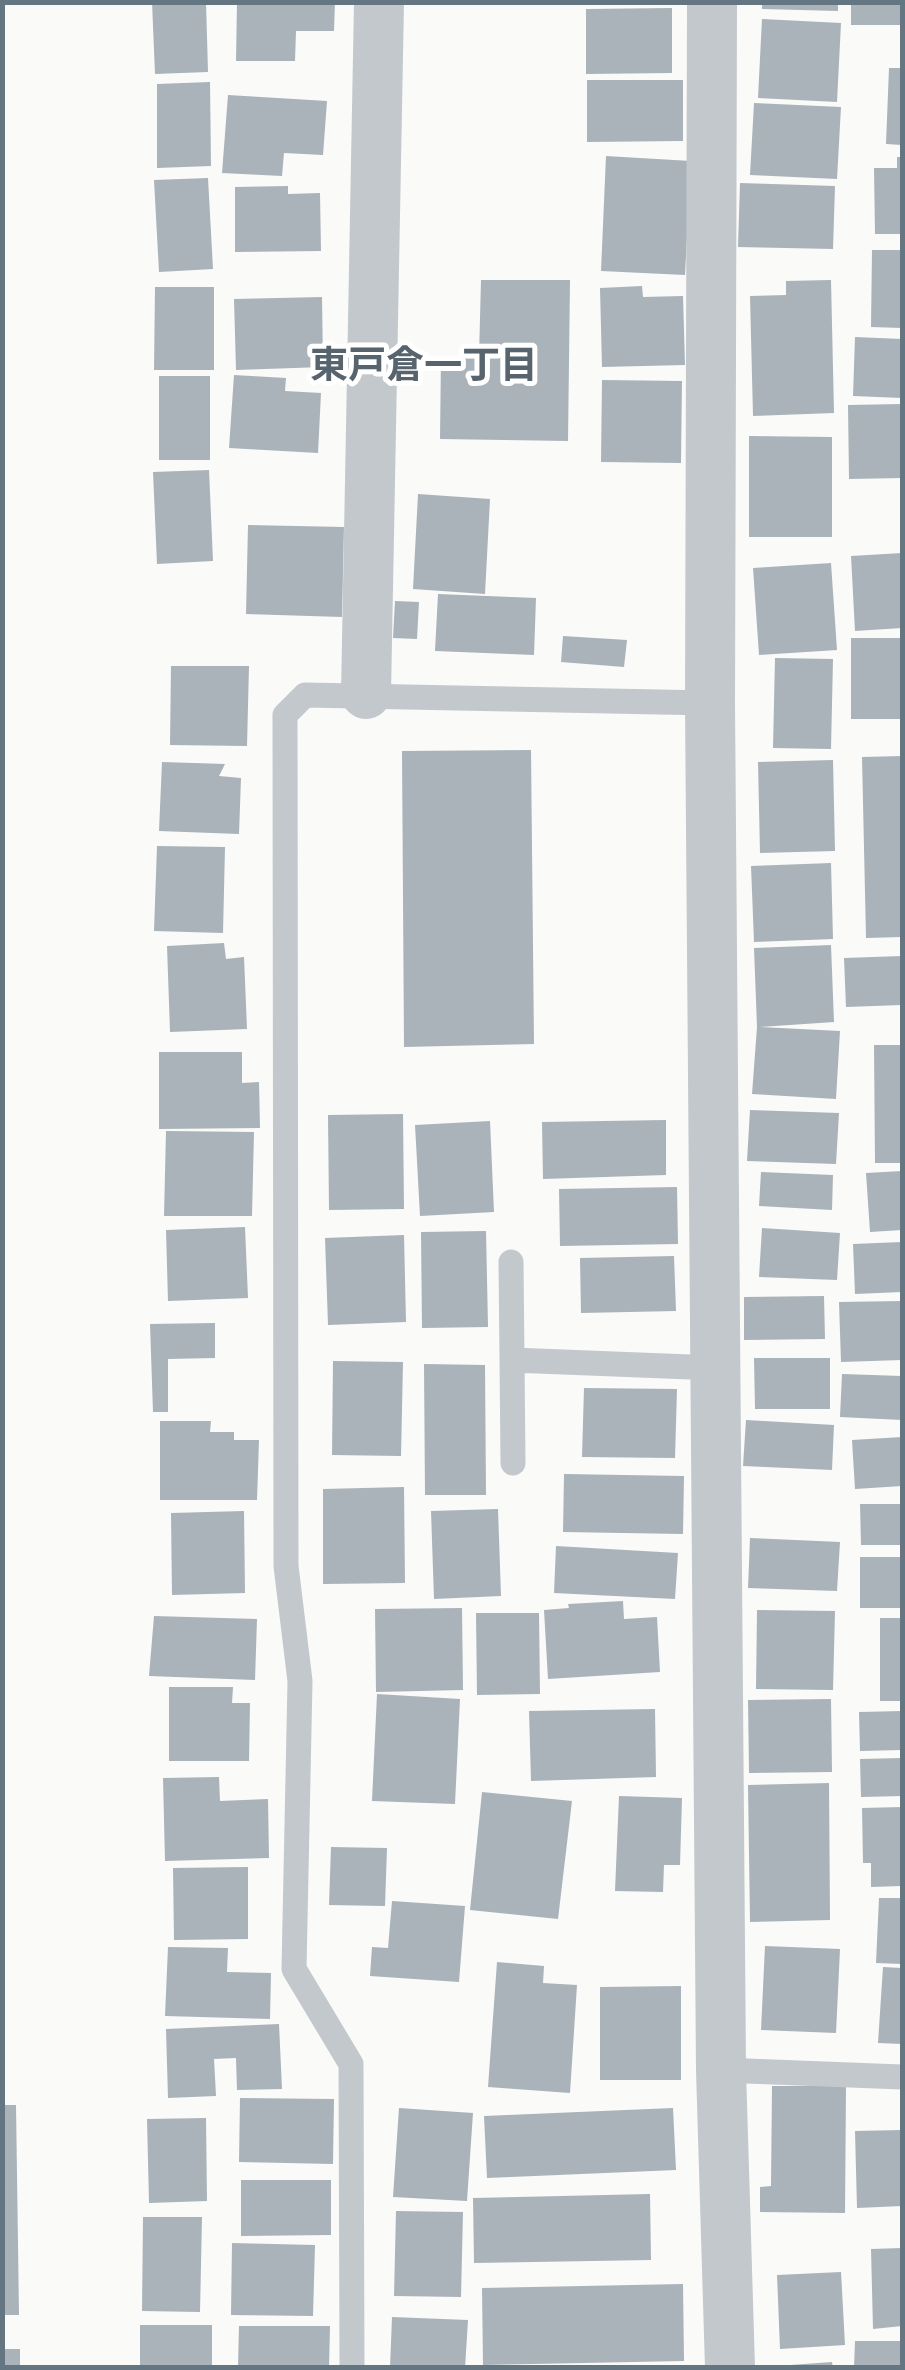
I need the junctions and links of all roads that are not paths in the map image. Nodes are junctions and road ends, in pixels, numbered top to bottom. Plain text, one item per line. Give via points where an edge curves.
1 (379, 2) edge
2 (712, 2) edge
3 (366, 694) junction
4 (710, 703) junction
5 (511, 1262) dead end
6 (512, 1360) junction
7 (716, 1368) junction
8 (512, 1463) dead end
9 (721, 2070) junction
10 (902, 2076) edge
11 (352, 2368) edge
12 (730, 2368) edge

1 - 3 street
2 - 4 street
3 - 4 lane
3 - 11 lane via 305,695 285,715 286,1566 300,1681 294,1969 351,2064
4 - 7 street
5 - 6 lane
6 - 7 lane
6 - 8 lane
7 - 9 street
9 - 10 lane
9 - 12 street

